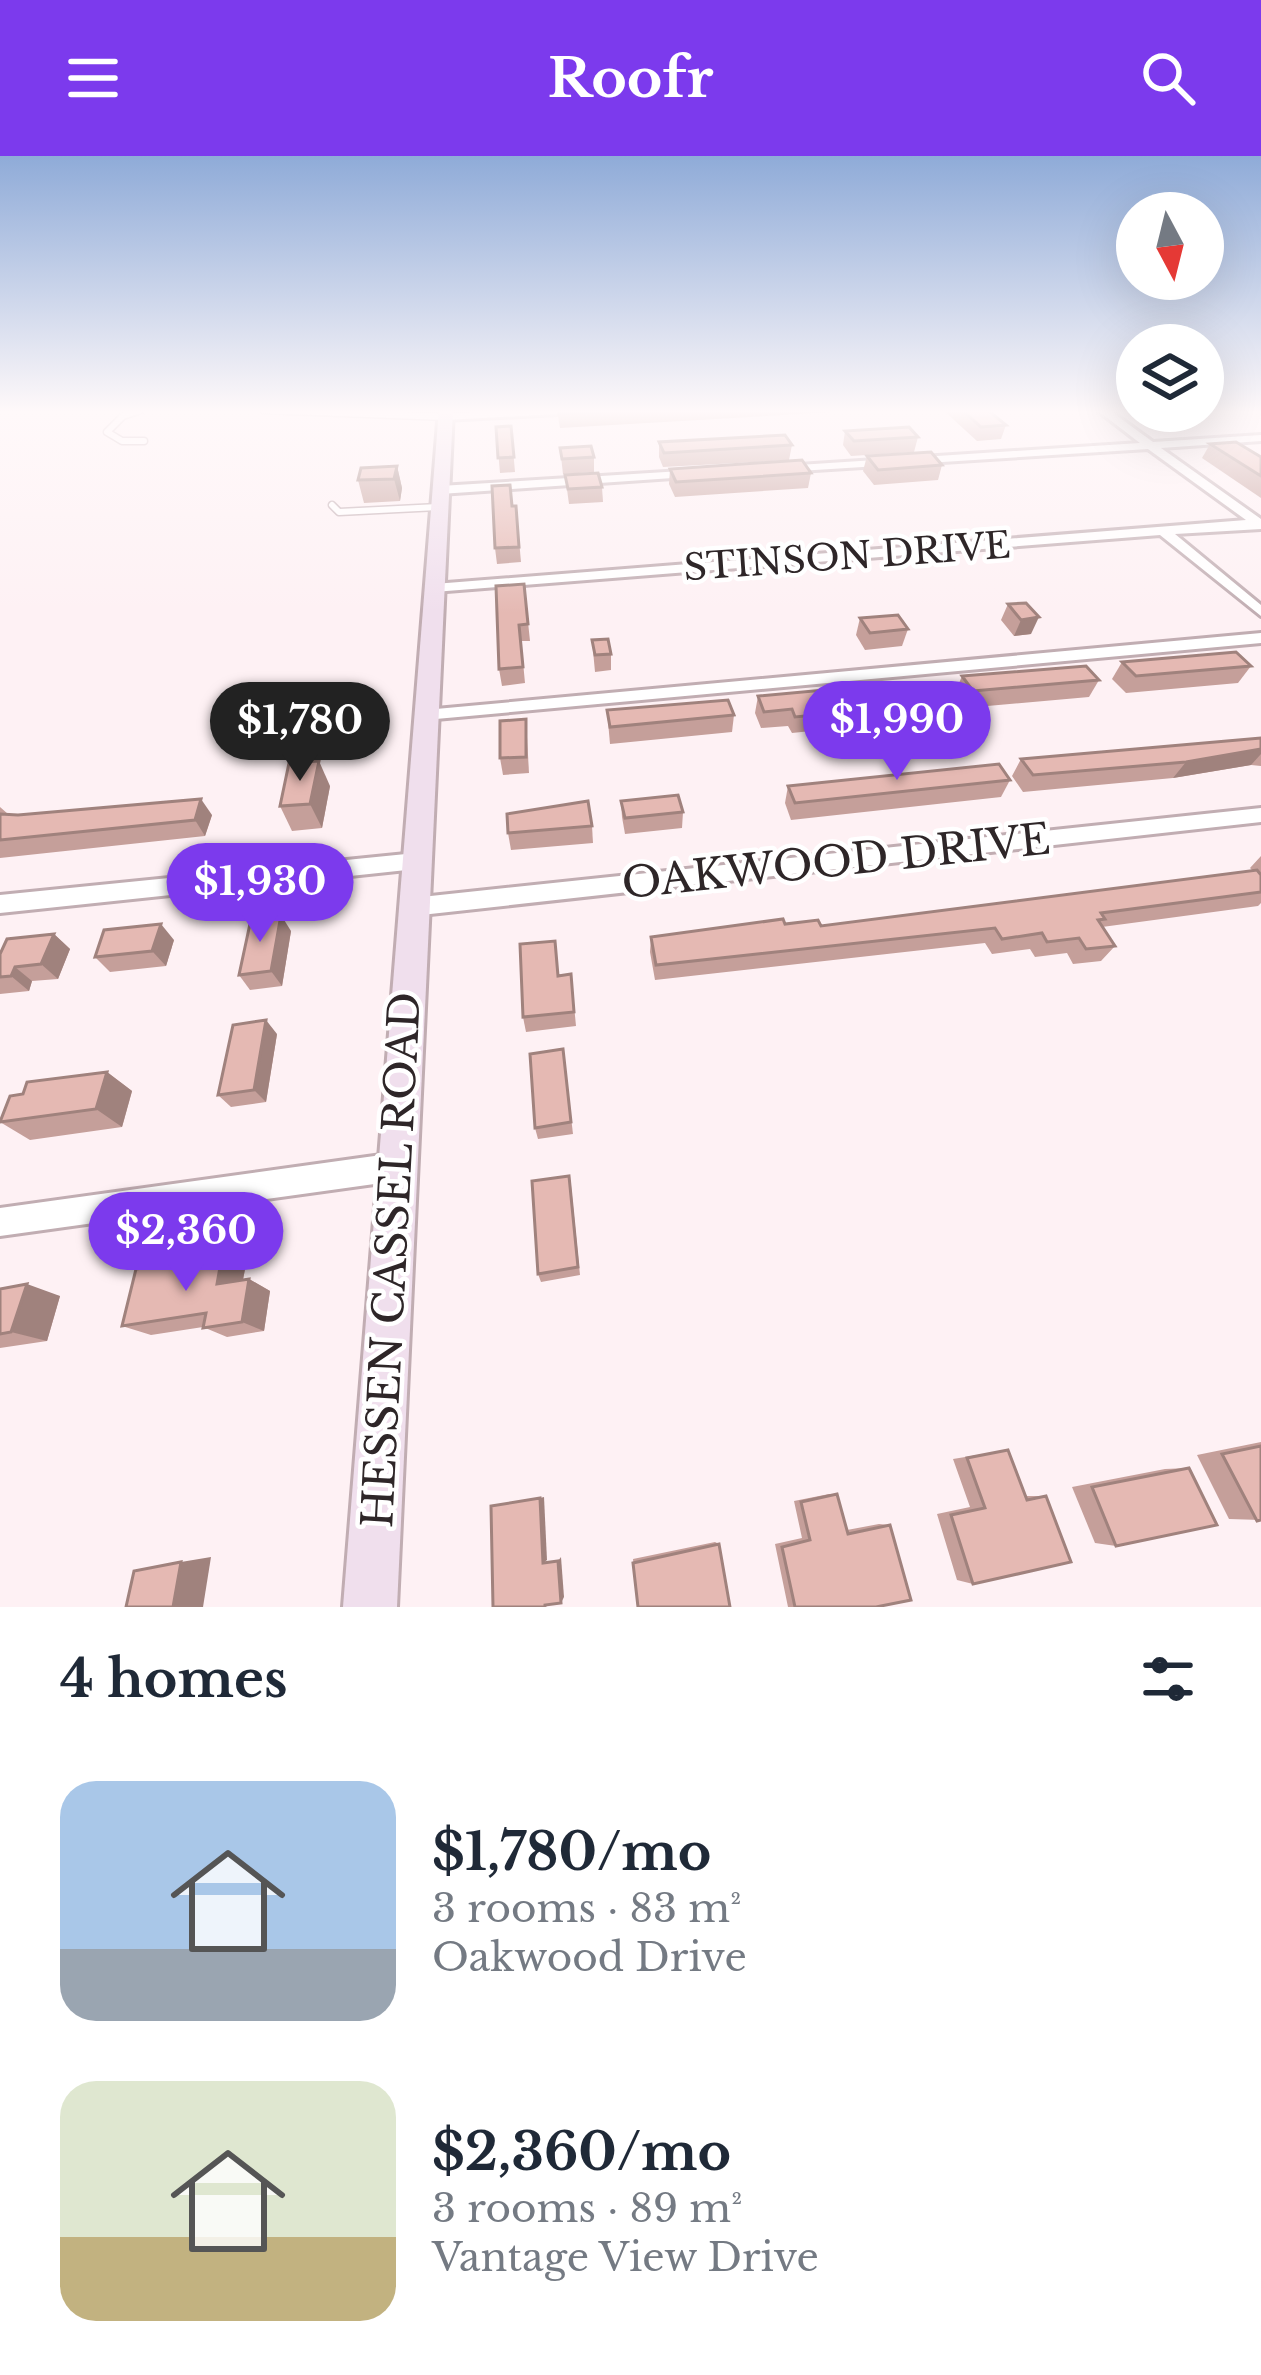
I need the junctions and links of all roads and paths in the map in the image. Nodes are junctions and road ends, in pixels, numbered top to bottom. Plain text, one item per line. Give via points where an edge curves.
1 (440, 478) edge
2 (664, 478) edge
3 (1196, 478) edge
4 (439, 499) junction
5 (332, 505) dead end
6 (1260, 524) edge
7 (1165, 532) junction
8 (434, 588) junction
9 (1261, 612) edge
10 (1261, 638) edge
11 (425, 715) junction
12 (1261, 815) edge
13 (416, 861) junction
14 (0, 904) edge
15 (412, 907) junction
16 (396, 1167) junction
17 (0, 1222) edge
18 (370, 1607) edge

1 - 4 main road, HESSEN CASSEL ROAD
2 - 4 street
3 - 6 street
4 - 5 lane via 339,512
4 - 8 main road, HESSEN CASSEL ROAD
6 - 7 street, STINSON DRIVE
7 - 8 street, STINSON DRIVE
7 - 9 street
8 - 11 main road, HESSEN CASSEL ROAD
10 - 11 street
11 - 13 main road, HESSEN CASSEL ROAD
12 - 15 street, OAKWOOD DRIVE
13 - 14 street
13 - 15 main road, HESSEN CASSEL ROAD
15 - 16 main road, HESSEN CASSEL ROAD
16 - 17 street
16 - 18 main road, HESSEN CASSEL ROAD

